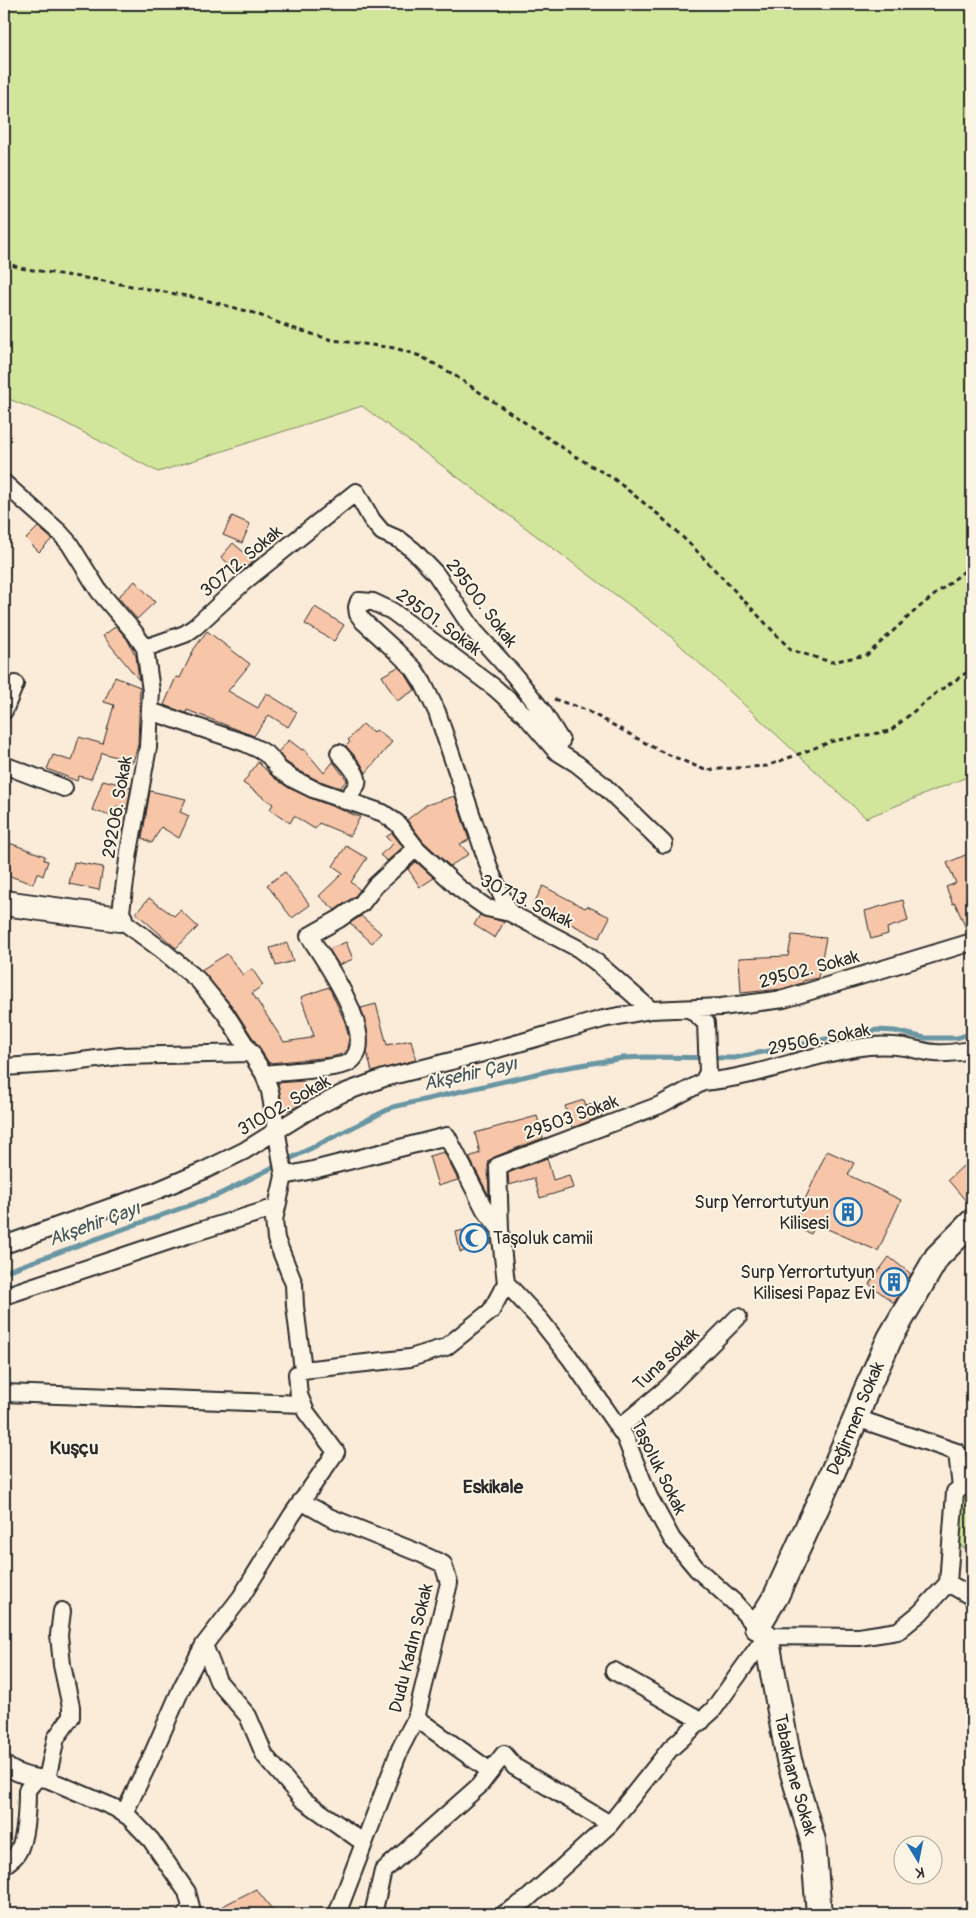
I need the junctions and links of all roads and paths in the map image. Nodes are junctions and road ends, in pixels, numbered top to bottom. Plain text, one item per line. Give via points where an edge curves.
1 (4, 262) edge
2 (4, 483) edge
3 (356, 492) joint
4 (972, 565) edge
5 (145, 648) junction
6 (972, 669) edge
7 (15, 684) dead end
8 (526, 690) junction
9 (4, 711) edge
10 (150, 712) junction
11 (556, 751) junction
12 (339, 753) dead end
13 (4, 764) edge
14 (64, 788) dead end
15 (344, 801) junction
16 (664, 844) dead end
17 (416, 848) junction
18 (4, 903) edge
19 (510, 913) junction
20 (120, 919) junction
21 (972, 942) edge
22 (690, 1008) junction
23 (651, 1010) junction
24 (972, 1050) edge
25 (252, 1053) junction
26 (4, 1068) edge
27 (264, 1074) junction
28 (706, 1077) junction
29 (276, 1131) junction
30 (284, 1176) junction
31 (277, 1207) junction
32 (972, 1222) edge
33 (500, 1229) junction
34 (4, 1244) edge
35 (506, 1283) junction
36 (4, 1296) edge
37 (738, 1317) dead end
38 (303, 1370) junction
39 (4, 1393) edge
40 (303, 1404) junction
41 (856, 1418) junction
42 (619, 1428) junction
43 (302, 1501) junction
44 (948, 1582) junction
45 (972, 1597) edge
46 (62, 1610) dead end
47 (761, 1632) junction
48 (204, 1645) junction
49 (614, 1671) dead end
50 (416, 1718) junction
51 (702, 1721) junction
52 (4, 1764) edge
53 (490, 1771) junction
54 (42, 1779) junction
55 (124, 1814) junction
56 (610, 1824) junction
57 (364, 1843) junction
58 (4, 1866) edge
59 (186, 1914) edge
60 (337, 1914) edge
61 (373, 1914) edge
62 (504, 1914) edge
63 (819, 1914) edge

1 - 4 path via 20,268 198,298 254,312 332,340 395,348 420,356 621,485 659,515 693,546 791,650 831,662 867,655
2 - 5 street, 29206. Sokak via 69,543 99,591
3 - 5 street, 30712. Sokak via 185,634
3 - 8 street, 29500. Sokak via 382,532 400,540 426,563 474,631
5 - 10 street, 29206. Sokak via 151,691
6 - 8 path via 936,693 890,731 833,741 767,766 705,770 660,751 586,710
7 - 9 street
8 - 11 street, 29500. Sokak via 560,741
10 - 15 street, 30713. Sokak via 260,750 293,779
10 - 20 street, 29206. Sokak via 148,747
11 - 16 street, 29501. Sokak via 603,785
11 - 19 street, 29501. Sokak via 510,699 448,651 382,605 359,602 358,614 363,621 397,652 423,683 437,712 490,873
12 - 15 street via 357,779 357,785
13 - 14 street
15 - 17 street, 30713. Sokak via 383,813 397,823
17 - 19 street, 30713. Sokak via 460,889 487,908
17 - 27 street via 375,886 362,903 309,936 352,1011 358,1035 355,1057 343,1066
18 - 20 street
19 - 23 street, 30713. Sokak via 595,961
20 - 25 street via 198,980
21 - 22 street, 29502. Sokak via 784,1000
22 - 23 street, 29502. Sokak
22 - 28 street via 706,1023
23 - 29 street, 31002. Sokak via 603,1019 384,1078 343,1093
24 - 28 street, 29506. Sokak via 934,1053 904,1047 855,1048 743,1075
25 - 26 street via 120,1056
25 - 27 street
27 - 29 street
28 - 33 street, 29503 Sokak via 660,1105 498,1166
29 - 30 street
29 - 34 street, 31002. Sokak via 244,1151 156,1191
30 - 31 street
30 - 33 street via 447,1136 485,1210
31 - 36 street
31 - 38 street via 274,1220 276,1239 294,1284
32 - 41 street, Değirmen Sokak via 937,1257 926,1274 890,1338
33 - 35 street
35 - 38 street via 491,1311 446,1348 410,1358
35 - 42 street, Taşoluk Sokak via 564,1350
37 - 42 street, Tuna sokak via 667,1388
38 - 40 street via 297,1374
39 - 40 street
40 - 43 street via 336,1452
41 - 44 street via 957,1452 961,1488 955,1492
41 - 47 street, Değirmen Sokak
42 - 47 street, Taşoluk Sokak via 672,1539 697,1569
43 - 48 street via 241,1597
43 - 50 street, Dudu Kadın Sokak via 329,1517 443,1564 450,1583
44 - 45 street
44 - 47 street via 920,1613 898,1631 858,1637
46 - 54 street via 59,1635 71,1717 56,1738
47 - 51 street via 713,1710
47 - 63 street, Tabakhane Sokak via 789,1760 813,1841
48 - 55 street
48 - 57 street via 218,1681 248,1716 265,1756 302,1799
49 - 51 street
50 - 53 street
50 - 57 street, Dudu Kadın Sokak via 400,1749
51 - 56 street via 670,1749
52 - 54 street via 11,1770
53 - 56 street via 504,1754 515,1767
53 - 61 street via 478,1786 383,1871
54 - 55 street
54 - 58 street via 27,1790 20,1846
55 - 59 street via 151,1840 187,1892 191,1907
56 - 62 street via 526,1900
57 - 60 street, Dudu Kadın Sokak

